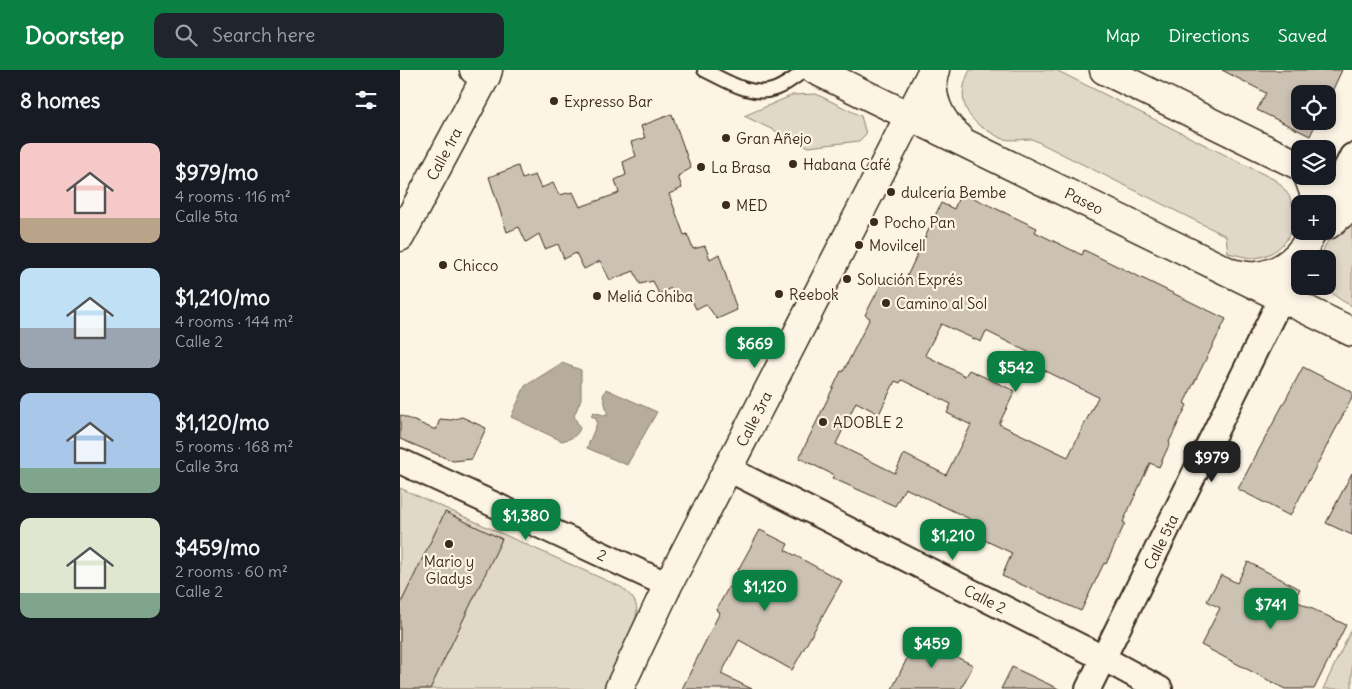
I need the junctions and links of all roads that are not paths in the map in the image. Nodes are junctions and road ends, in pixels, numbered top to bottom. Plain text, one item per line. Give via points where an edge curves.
1 (704, 70) edge
2 (805, 70) edge
3 (815, 70) edge
4 (934, 70) edge
5 (1104, 70) edge
6 (483, 72) edge
7 (910, 116) junction
8 (970, 146) junction
9 (1352, 156) edge
10 (1291, 164) edge
11 (1335, 189) edge
12 (1352, 210) edge
13 (400, 238) edge
14 (1312, 242) edge
15 (1234, 274) junction
16 (1313, 295) edge
17 (1282, 298) junction
18 (1343, 327) edge
19 (400, 461) edge
20 (728, 469) junction
21 (668, 586) junction
22 (1103, 658) junction
23 (620, 689) edge
24 (1088, 689) edge
25 (1160, 689) edge

1 - 2 lane via 746,90 760,92 775,89
3 - 7 main road, Paseo
4 - 7 main road, Calle 3ra
4 - 8 main road via 934,96 940,116
5 - 10 main road
6 - 13 main road, Calle 1ra
7 - 8 main road, Paseo
7 - 20 main road, Calle 3ra
8 - 15 main road, Paseo
9 - 11 street
12 - 14 main road via 1344,212
14 - 15 main road via 1277,270 1256,276
14 - 17 street, Calle 5ta
15 - 17 main road, Paseo
16 - 18 main road via 1318,307
17 - 18 main road, Paseo
17 - 22 street, Calle 5ta
19 - 21 street, 2
20 - 21 main road, Calle 3ra
20 - 22 street, Calle 2
21 - 23 main road, Calle 3ra
22 - 24 street, Calle 5ta
22 - 25 street, Calle 2

